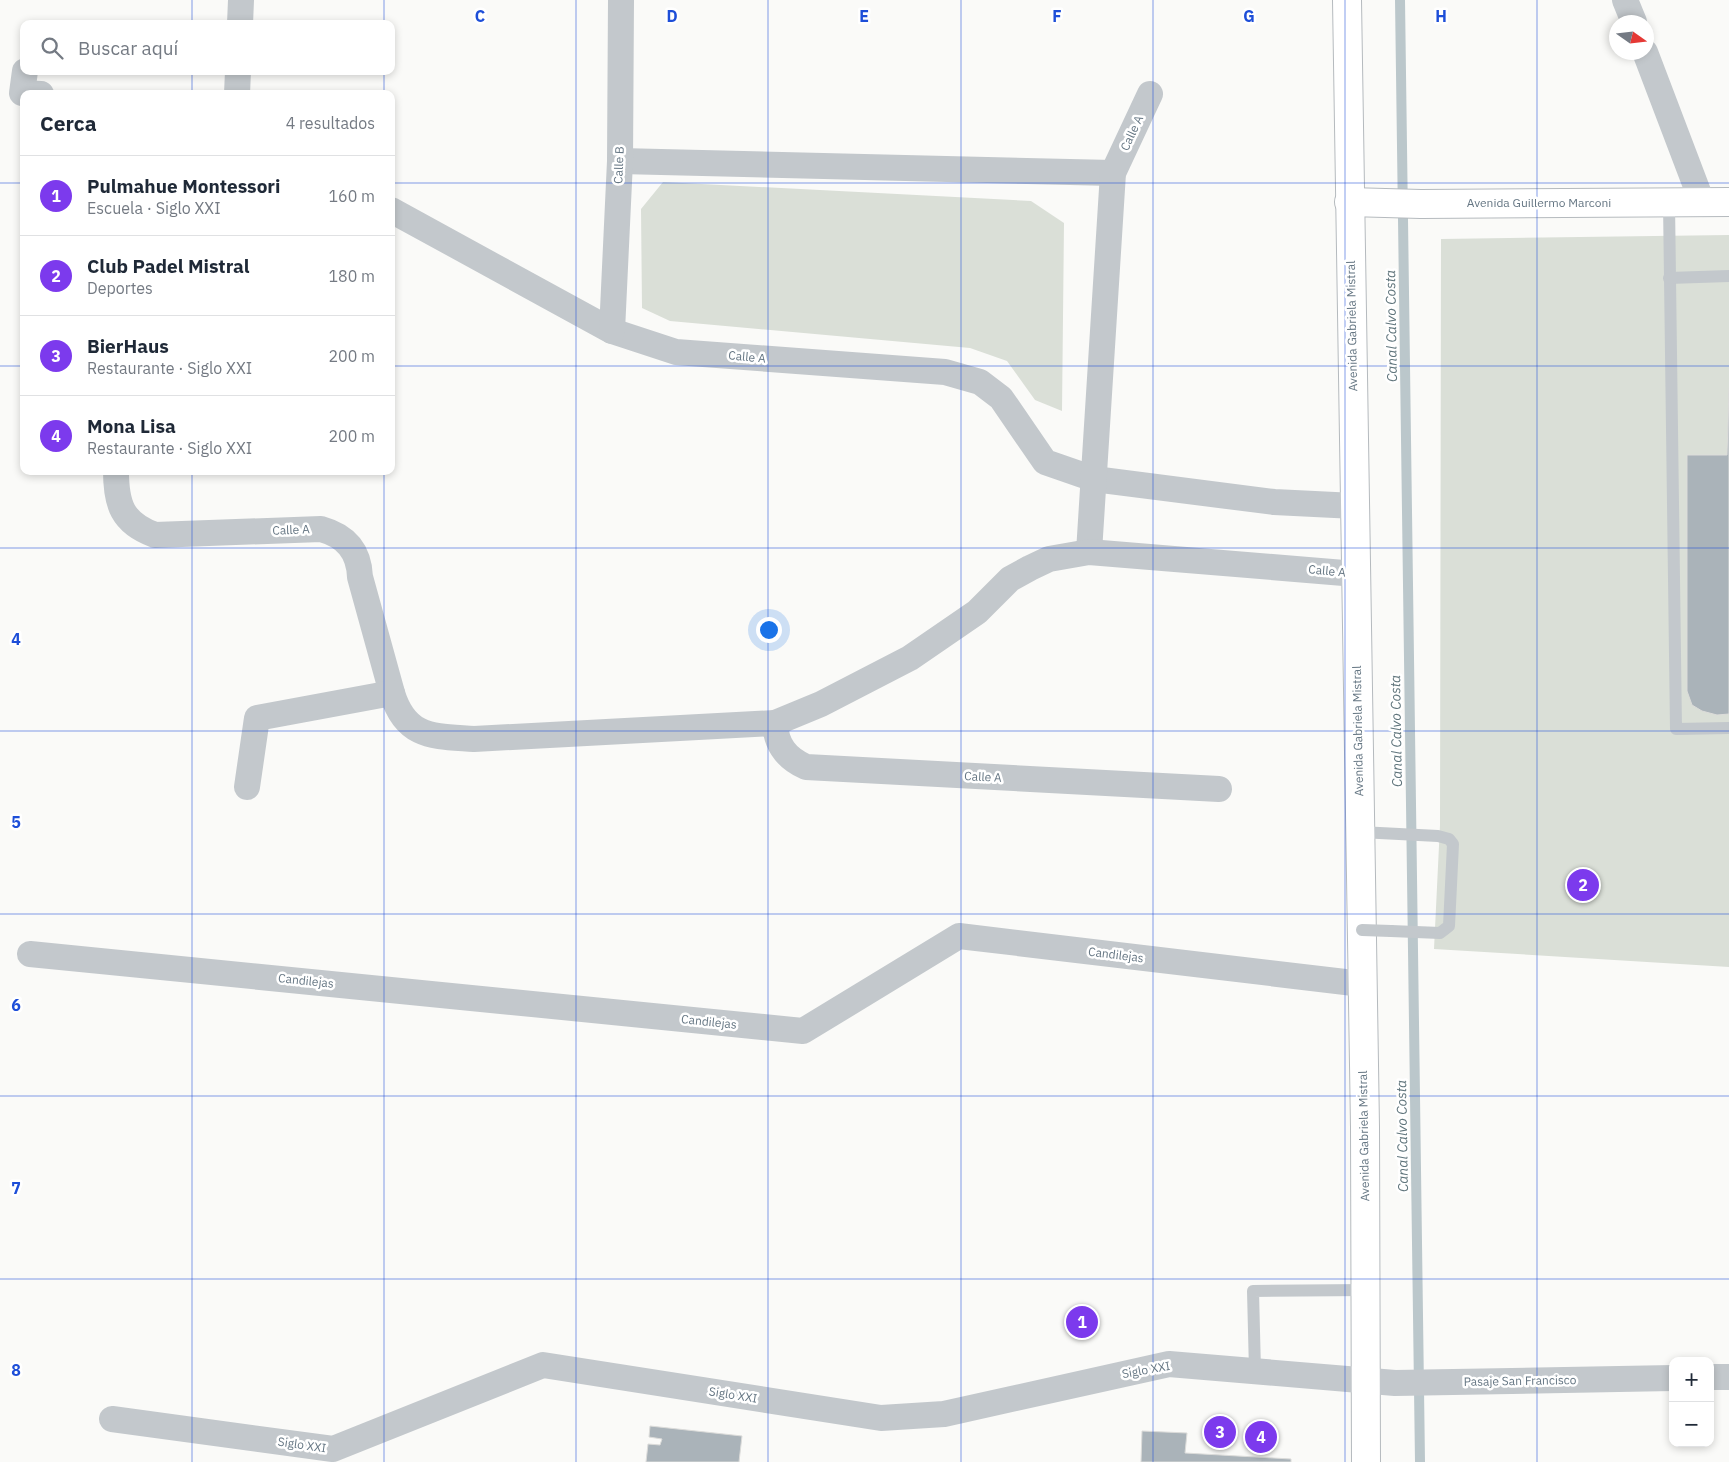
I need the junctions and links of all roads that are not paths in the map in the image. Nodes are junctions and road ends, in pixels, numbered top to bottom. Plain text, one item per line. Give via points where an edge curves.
1 (241, 0) edge
2 (621, 0) edge
3 (1348, 0) edge
4 (1625, 0) edge
5 (1631, 15) edge
6 (240, 20) edge
7 (1648, 60) edge
8 (24, 75) edge
9 (238, 75) edge
10 (22, 90) edge
11 (237, 90) edge
12 (1150, 94) dead end
13 (620, 161) junction
14 (1113, 173) junction
15 (1350, 202) junction
16 (1702, 202) junction
17 (1729, 202) edge
18 (1669, 203) junction
19 (395, 212) edge
20 (1729, 276) edge
21 (1670, 278) junction
22 (612, 331) junction
23 (116, 475) edge
24 (1094, 479) junction
25 (1355, 506) junction
26 (1089, 552) junction
27 (1356, 574) junction
28 (392, 693) junction
29 (775, 723) junction
30 (1729, 728) edge
31 (247, 787) dead end
32 (1219, 789) dead end
33 (1360, 832) junction
34 (1362, 930) junction
35 (30, 954) dead end
36 (1362, 984) junction
37 (1366, 1290) junction
38 (1255, 1371) junction
39 (1729, 1376) edge
40 (1714, 1377) edge
41 (1669, 1378) edge
42 (1367, 1381) junction
43 (112, 1419) dead end
44 (1366, 1462) edge

1 - 6 street
2 - 13 street, Calle B
3 - 15 main road, Avenida Gabriela Mistral
4 - 5 street
7 - 16 street
8 - 10 street
9 - 11 street
12 - 14 street, Calle A
13 - 14 street
13 - 22 street, Calle B
14 - 24 street, Calle A
15 - 18 main road, Avenida Guillermo Marconi
15 - 25 main road, Avenida Gabriela Mistral
16 - 17 main road, Avenida Guillermo Marconi
16 - 18 main road, Avenida Guillermo Marconi
18 - 21 lane
19 - 22 street, Calle A
20 - 21 lane
21 - 30 lane via 1676,729
22 - 24 street, Calle A via 676,352 945,372 980,382 1001,398 1045,462
23 - 28 street, Calle A via 118,500 124,514 137,527 155,535 321,529 346,541 360,564 360,577
24 - 25 street, Calle A via 1274,502
24 - 26 street, Calle A
25 - 27 main road, Avenida Gabriela Mistral
26 - 27 street, Calle A
26 - 29 street, Calle A via 1049,559 1030,568 999,589 977,612 910,658 830,700
27 - 33 main road, Avenida Gabriela Mistral
28 - 29 street, Calle A via 404,719 416,729 440,737 474,739
28 - 31 street via 257,718
29 - 32 street, Calle A via 780,746 786,755 806,767
33 - 34 main road, Avenida Gabriela Mistral
33 - 34 lane, bridge via 1444,837 1453,844 1450,926 1440,933
34 - 36 main road, Avenida Gabriela Mistral
35 - 36 street, Candilejas via 803,1031 959,936
36 - 37 main road, Avenida Gabriela Mistral
37 - 38 lane via 1253,1291
37 - 42 main road, Avenida Gabriela Mistral
38 - 42 street, Siglo XXI
38 - 43 street, Siglo XXI via 1169,1364 944,1414 881,1418 543,1365 334,1449
39 - 40 street
41 - 42 street, Pasaje San Francisco
42 - 44 main road, Avenida Gabriela Mistral

